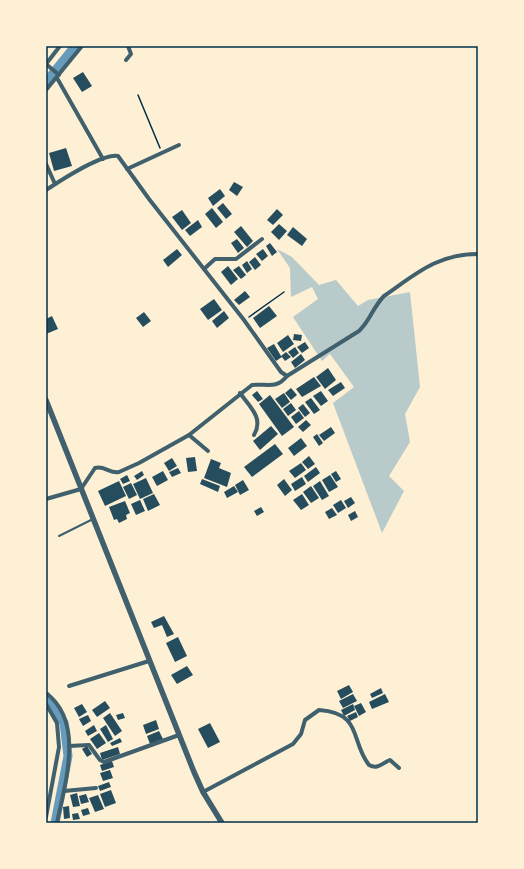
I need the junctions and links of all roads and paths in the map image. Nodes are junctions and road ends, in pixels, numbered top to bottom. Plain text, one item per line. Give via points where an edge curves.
1 (60, 46) edge
2 (82, 46) edge
3 (128, 46) edge
4 (126, 60) dead end
5 (46, 64) edge
6 (57, 75) junction
7 (46, 90) edge
8 (138, 95) dead end
9 (179, 146) dead end
10 (162, 153) junction
11 (103, 159) junction
12 (46, 164) edge
13 (127, 169) junction
14 (55, 184) junction
15 (46, 190) edge
16 (262, 239) dead end
17 (478, 254) edge
18 (204, 269) junction
19 (284, 292) dead end
20 (244, 320) junction
21 (287, 376) junction
22 (240, 393) junction
23 (46, 400) edge
24 (189, 435) junction
25 (254, 435) dead end
26 (208, 451) dead end
27 (82, 489) junction
28 (46, 499) edge
29 (94, 518) junction
30 (59, 536) dead end
31 (149, 661) junction
32 (69, 686) dead end
33 (46, 693) edge
34 (46, 704) edge
35 (179, 735) junction
36 (69, 746) junction
37 (399, 768) dead end
38 (96, 788) dead end
39 (64, 790) junction
40 (203, 792) junction
41 (46, 817) edge
42 (57, 823) edge
43 (222, 823) edge

1 - 5 street
2 - 6 street
3 - 4 street via 131,54
5 - 6 street
6 - 7 street
6 - 11 street
8 - 10 path
9 - 10 street
10 - 13 street
11 - 13 street via 118,156
11 - 14 street
12 - 14 street
13 - 18 street
14 - 15 street
16 - 18 street via 236,259 215,259
17 - 21 street via 452,256 425,268 384,296 368,322 359,331
18 - 20 street
19 - 20 path
20 - 21 street via 281,372
21 - 22 street via 272,386 252,385
22 - 24 street
22 - 25 street via 257,418 258,428
23 - 27 street
24 - 26 street
24 - 27 street via 119,472 95,468
27 - 28 street
27 - 29 street
29 - 30 lane
29 - 31 street
31 - 32 street
31 - 35 street
33 - 36 street via 57,702 66,720
34 - 41 street via 57,723 59,747
35 - 36 street via 104,762 89,745
35 - 40 street
36 - 39 street
37 - 40 street via 390,760 378,766 369,765 351,724 336,712 319,710 305,720 302,734 293,744
38 - 39 street
39 - 42 street
40 - 43 street

